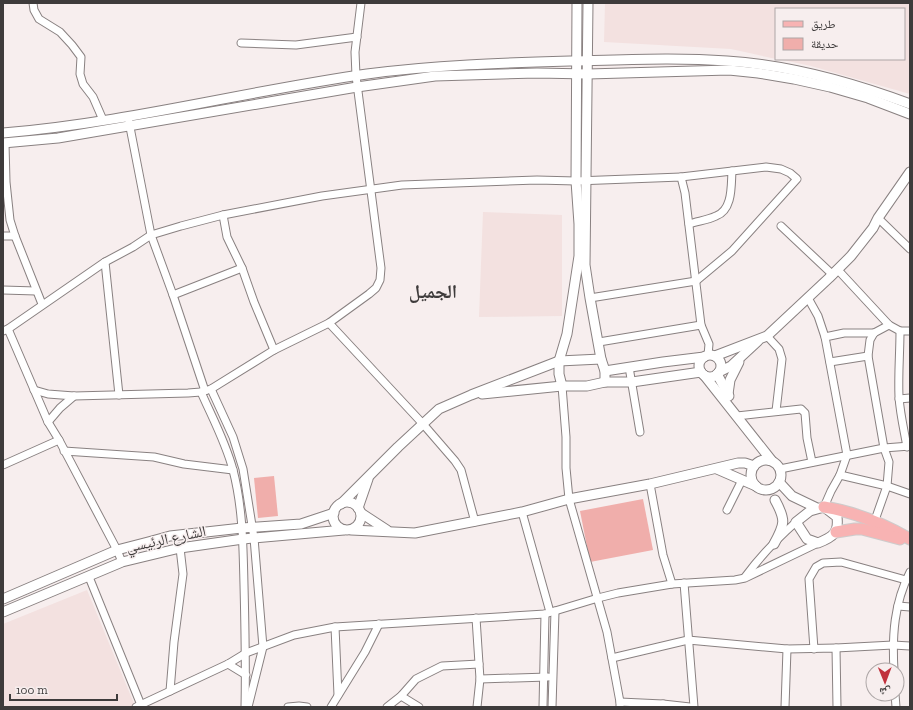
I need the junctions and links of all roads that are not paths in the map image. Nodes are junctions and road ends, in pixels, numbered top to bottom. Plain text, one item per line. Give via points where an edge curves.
1 (33, 3) edge
2 (361, 3) edge
3 (577, 3) edge
4 (588, 3) edge
5 (357, 37) junction
6 (241, 43) dead end
7 (576, 61) junction
8 (588, 61) junction
9 (576, 74) junction
10 (588, 74) junction
11 (356, 76) junction
12 (357, 87) junction
13 (910, 104) edge
14 (910, 114) edge
15 (128, 116) junction
16 (103, 120) junction
17 (130, 126) junction
18 (3, 133) edge
19 (4, 143) edge
20 (732, 171) junction
21 (910, 172) edge
22 (681, 177) junction
23 (576, 181) junction
24 (587, 181) junction
25 (910, 183) edge
26 (371, 188) junction
27 (222, 215) junction
28 (880, 220) junction
29 (689, 224) junction
30 (781, 226) dead end
31 (151, 235) junction
32 (3, 236) edge
33 (15, 236) junction
34 (910, 249) edge
35 (105, 262) junction
36 (242, 268) junction
37 (835, 272) junction
38 (696, 281) junction
39 (3, 290) edge
40 (36, 291) junction
41 (173, 295) junction
42 (590, 298) junction
43 (808, 298) junction
44 (42, 304) junction
45 (329, 323) junction
46 (701, 325) junction
47 (889, 325) junction
48 (5, 330) edge
49 (900, 331) junction
50 (910, 331) edge
51 (874, 333) junction
52 (824, 336) junction
53 (764, 337) junction
54 (598, 342) junction
55 (274, 350) junction
56 (709, 356) junction
57 (744, 356) junction
58 (868, 356) junction
59 (601, 359) junction
60 (559, 360) junction
61 (830, 362) junction
62 (630, 367) junction
63 (606, 371) junction
64 (718, 373) junction
65 (703, 374) junction
66 (688, 375) junction
67 (605, 382) junction
68 (632, 382) junction
69 (562, 386) junction
70 (34, 390) junction
71 (205, 390) junction
72 (716, 390) junction
73 (728, 394) junction
74 (119, 395) junction
75 (471, 395) junction
76 (74, 396) junction
77 (910, 398) edge
78 (899, 399) junction
79 (776, 411) junction
80 (735, 413) junction
81 (48, 422) junction
82 (423, 424) junction
83 (640, 432) dead end
84 (59, 440) junction
85 (756, 442) junction
86 (908, 446) edge
87 (884, 448) junction
88 (64, 451) junction
89 (847, 455) junction
90 (772, 461) junction
91 (812, 462) junction
92 (3, 465) edge
93 (754, 466) junction
94 (717, 469) junction
95 (780, 469) junction
96 (233, 470) junction
97 (840, 475) junction
98 (370, 476) junction
99 (742, 480) junction
100 (779, 482) junction
101 (650, 484) junction
102 (887, 486) junction
103 (757, 487) junction
104 (766, 490) junction
105 (910, 494) edge
106 (570, 499) junction
107 (775, 500) junction
108 (341, 504) junction
109 (820, 507) junction
110 (727, 510) dead end
111 (360, 511) junction
112 (522, 512) junction
113 (334, 513) junction
114 (875, 520) junction
115 (474, 522) junction
116 (796, 522) junction
117 (252, 527) junction
118 (242, 528) junction
119 (348, 530) junction
120 (390, 532) junction
121 (836, 532) junction
122 (254, 538) junction
123 (243, 539) junction
124 (910, 539) edge
125 (818, 543) junction
126 (774, 544) junction
127 (910, 545) edge
128 (180, 548) junction
129 (117, 550) junction
130 (122, 562) junction
131 (910, 572) edge
132 (89, 577) junction
133 (745, 578) junction
134 (906, 580) junction
135 (684, 583) junction
136 (672, 584) junction
137 (598, 598) junction
138 (3, 599) edge
139 (898, 606) junction
140 (910, 607) edge
141 (3, 612) edge
142 (550, 613) junction
143 (476, 618) junction
144 (379, 624) junction
145 (335, 627) junction
146 (688, 640) junction
147 (892, 645) junction
148 (263, 646) junction
149 (910, 646) edge
150 (836, 648) junction
151 (787, 649) junction
152 (814, 649) junction
153 (246, 653) junction
154 (612, 658) junction
155 (893, 662) edge
156 (228, 664) junction
157 (479, 664) junction
158 (246, 675) junction
159 (544, 677) junction
160 (554, 677) junction
161 (480, 679) junction
162 (170, 691) junction
163 (338, 695) junction
164 (401, 696) junction
165 (620, 704) edge
166 (663, 705) edge
167 (138, 706) edge
168 (245, 707) edge
169 (248, 707) edge
170 (288, 707) edge
171 (307, 707) edge
172 (331, 707) edge
173 (387, 707) edge
174 (419, 707) edge
175 (477, 707) edge
176 (543, 707) edge
177 (552, 707) edge
178 (690, 707) edge
179 (694, 707) edge
180 (785, 707) edge
181 (837, 707) edge

1 - 16 street via 39,19 60,32 81,57 80,74 83,84 93,97
2 - 5 street
3 - 7 street
4 - 8 street
5 - 6 street via 296,44
5 - 11 street
7 - 8 street
7 - 9 street
7 - 11 street via 434,67
8 - 10 street
8 - 13 street via 701,60 759,64 831,78
9 - 10 street
9 - 12 street via 434,76
9 - 23 street
10 - 14 street via 722,70 758,73 830,87
10 - 24 street
11 - 12 street
11 - 15 street
12 - 17 street
12 - 26 street
15 - 16 street
15 - 17 street
16 - 18 street
17 - 19 street via 58,138
17 - 31 street
19 - 33 street via 8,204
20 - 22 street
20 - 29 street via 729,203 725,210 718,216
20 - 38 street via 766,167 790,173 797,179 732,251
21 - 28 street
22 - 24 street
22 - 29 street
23 - 24 street
23 - 26 street via 419,184
23 - 60 street via 579,256 567,334
24 - 42 street via 586,265
25 - 28 street
26 - 27 street
26 - 45 street via 381,268 380,280 369,294
27 - 31 street
27 - 36 street via 227,237
28 - 34 street
28 - 37 street
29 - 38 street
30 - 37 street
31 - 35 street
31 - 41 street
32 - 33 street
33 - 40 street
35 - 44 street
35 - 74 street
36 - 41 street
36 - 55 street
37 - 43 street
37 - 47 street
38 - 42 street
38 - 46 street
39 - 40 street
40 - 44 street
41 - 71 street
42 - 54 street
43 - 52 street via 818,316
43 - 53 street
44 - 48 street
45 - 55 street
45 - 82 street
46 - 54 street
46 - 56 street via 709,344
47 - 49 street
47 - 51 street
48 - 70 street
49 - 50 street
49 - 78 street
51 - 52 street via 844,332
51 - 58 street via 870,340
52 - 61 street
53 - 56 street
53 - 57 street
53 - 79 street via 779,349 782,359
54 - 59 street
55 - 71 street
56 - 62 street
56 - 64 street via 720,363
56 - 65 street via 700,362
57 - 64 street
57 - 73 street via 735,368
58 - 61 street
58 - 87 street
59 - 60 street
59 - 63 street
60 - 69 street
60 - 75 street
61 - 89 street
62 - 63 street
62 - 68 street
63 - 67 street
64 - 65 street via 711,376
64 - 73 street
65 - 66 street
65 - 72 street
66 - 68 street
66 - 72 street
67 - 68 street
67 - 69 street via 587,386
68 - 83 street
69 - 75 street
69 - 106 street
70 - 76 street
70 - 81 street
71 - 74 street
71 - 96 street
71 - 117 street via 232,437 243,469
72 - 80 street
73 - 80 street
74 - 76 street
75 - 82 street via 439,410
76 - 81 street
77 - 78 street
78 - 86 street
79 - 80 street
79 - 91 street via 801,409 805,413
80 - 85 street
81 - 84 street
82 - 98 street
82 - 115 street via 461,470
84 - 88 street
84 - 92 street
85 - 90 street
85 - 93 street
86 - 87 street
87 - 89 street
87 - 102 street via 889,462
88 - 96 street via 148,456 184,464
88 - 129 street
89 - 91 street
89 - 97 street
90 - 93 street via 762,461
90 - 95 street
91 - 95 street
93 - 94 street via 738,463
93 - 103 street via 751,477
94 - 99 street
94 - 101 street
95 - 100 street
96 - 118 street
97 - 102 street
97 - 109 street
98 - 108 street
98 - 111 street
99 - 103 street
99 - 110 street
100 - 104 street via 774,488
100 - 109 street via 792,496
101 - 106 street, الشارع الرئيسي
101 - 136 street
102 - 105 street
102 - 114 street
103 - 104 street
104 - 107 street
106 - 112 street, الشارع الرئيسي
106 - 137 street
107 - 116 street
107 - 126 street via 782,512 783,529
108 - 111 street via 355,505
108 - 113 street
109 - 114 main road via 844,510
109 - 116 street
109 - 121 street via 837,517
111 - 119 street via 358,525
111 - 120 street via 375,524
112 - 115 street, الشارع الرئيسي
112 - 142 street
113 - 117 street, الشارع الرئيسي via 301,524
113 - 119 street via 336,524
114 - 124 main road
115 - 120 street, الشارع الرئيسي via 415,533
116 - 125 street via 807,539
116 - 126 street
117 - 118 street, الشارع الرئيسي
117 - 122 street
118 - 123 street
118 - 129 street, الشارع الرئيسي via 170,536
119 - 120 street, الشارع الرئيسي
119 - 122 street, الشارع الرئيسي
121 - 125 street
121 - 127 main road via 862,529 899,538
122 - 123 street, الشارع الرئيسي
122 - 148 street
123 - 128 street, الشارع الرئيسي
123 - 153 street
125 - 133 street
126 - 133 street
128 - 130 street, الشارع الرئيسي
128 - 162 street via 183,574
129 - 130 street
129 - 138 street, الشارع الرئيسي
130 - 132 street, الشارع الرئيسي
131 - 134 street
132 - 141 street, الشارع الرئيسي
132 - 167 street
133 - 135 street
134 - 139 street
134 - 152 street via 841,562 823,563 816,567 809,579
135 - 136 street
135 - 146 street
136 - 137 street
137 - 142 street
137 - 154 street
139 - 140 street
139 - 147 street
142 - 143 street
142 - 159 street
142 - 160 street
143 - 144 street
143 - 157 street
144 - 145 street
144 - 163 street
145 - 148 street via 294,635
145 - 163 street
146 - 151 street
146 - 154 street
146 - 179 street
147 - 149 street
147 - 150 street
147 - 155 street
148 - 153 street
148 - 169 street
150 - 152 street
150 - 181 street
151 - 152 street
151 - 180 street
153 - 156 street
153 - 158 street
154 - 165 street
156 - 158 street
156 - 162 street
157 - 161 street
157 - 164 street via 442,666 416,679
158 - 168 street
159 - 160 street
159 - 161 street
159 - 176 street
160 - 177 street
161 - 175 street
162 - 167 street
163 - 172 street
164 - 173 street
164 - 174 street
165 - 166 street
166 - 178 street
170 - 171 street

